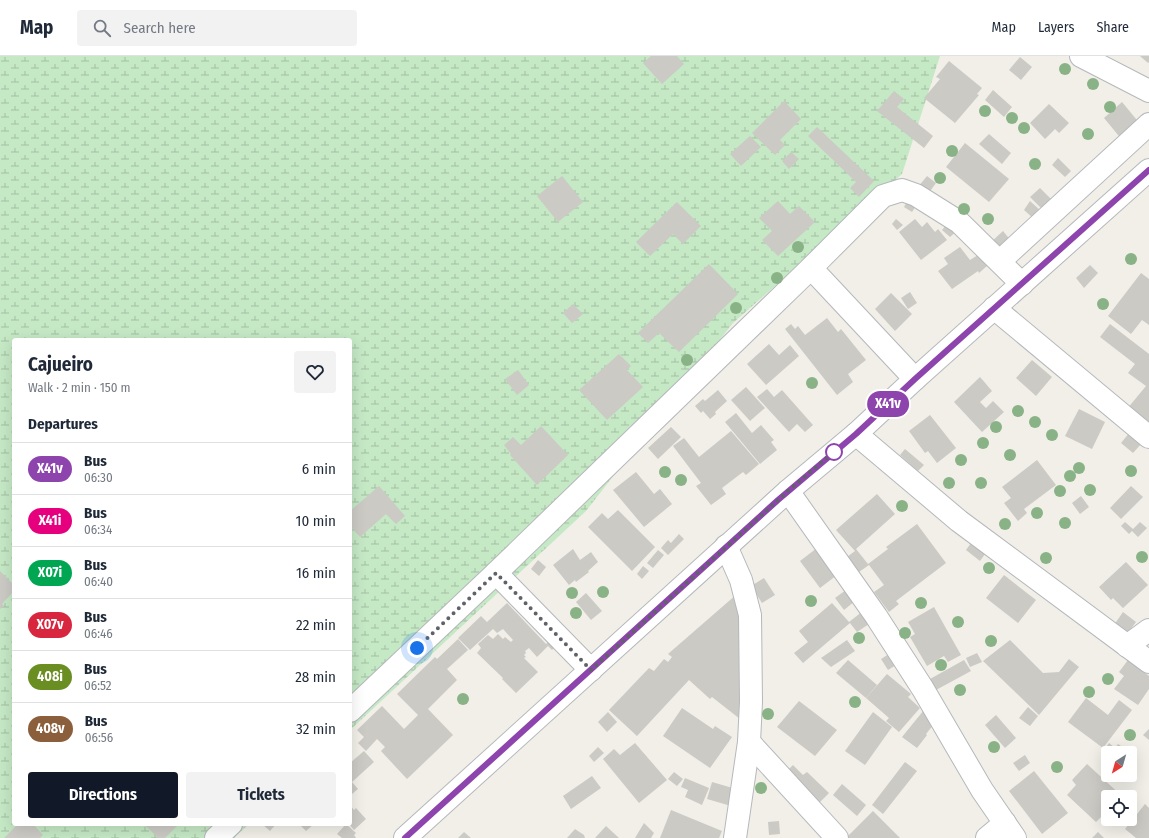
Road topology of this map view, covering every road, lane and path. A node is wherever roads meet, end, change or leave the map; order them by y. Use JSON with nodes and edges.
{"nodes":[{"id":1,"x":1081,"y":56,"type":"edge"},
{"id":2,"x":1149,"y":91,"type":"edge"},
{"id":3,"x":1149,"y":124,"type":"edge"},
{"id":4,"x":1149,"y":170,"type":"edge"},
{"id":5,"x":1000,"y":261,"type":"junction"},
{"id":6,"x":811,"y":268,"type":"junction"},
{"id":7,"x":1022,"y":284,"type":"junction"},
{"id":8,"x":994,"y":308,"type":"junction"},
{"id":9,"x":915,"y":379,"type":"junction"},
{"id":10,"x":856,"y":434,"type":"junction"},
{"id":11,"x":1149,"y":437,"type":"edge"},
{"id":12,"x":788,"y":491,"type":"junction"},
{"id":13,"x":726,"y":546,"type":"junction"},
{"id":14,"x":496,"y":573,"type":"junction"},
{"id":15,"x":1149,"y":630,"type":"edge"},
{"id":16,"x":1128,"y":646,"type":"junction"},
{"id":17,"x":1149,"y":662,"type":"edge"},
{"id":18,"x":591,"y":670,"type":"junction"},
{"id":19,"x":352,"y":709,"type":"edge"},
{"id":20,"x":749,"y":742,"type":"junction"},
{"id":21,"x":229,"y":826,"type":"edge"},
{"id":22,"x":1010,"y":830,"type":"edge"},
{"id":23,"x":216,"y":838,"type":"edge"},
{"id":24,"x":405,"y":838,"type":"edge"},
{"id":25,"x":735,"y":838,"type":"edge"},
{"id":26,"x":837,"y":838,"type":"edge"},
{"id":27,"x":986,"y":838,"type":"edge"}],
"edges":[{"from":1,"to":2,"type":"street"},
{"from":3,"to":5,"type":"street"},
{"from":4,"to":7,"type":"street"},
{"from":5,"to":6,"type":"street"},
{"from":5,"to":7,"type":"street"},
{"from":6,"to":9,"type":"street"},
{"from":6,"to":14,"type":"street"},
{"from":7,"to":8,"type":"street"},
{"from":8,"to":9,"type":"street"},
{"from":8,"to":11,"type":"street"},
{"from":9,"to":10,"type":"street"},
{"from":10,"to":12,"type":"street"},
{"from":10,"to":16,"type":"street"},
{"from":12,"to":13,"type":"street"},
{"from":12,"to":22,"type":"street"},
{"from":13,"to":18,"type":"street"},
{"from":13,"to":20,"type":"street"},
{"from":14,"to":18,"type":"street"},
{"from":14,"to":19,"type":"street"},
{"from":15,"to":16,"type":"street"},
{"from":16,"to":17,"type":"street"},
{"from":18,"to":24,"type":"street"},
{"from":20,"to":25,"type":"street"},
{"from":20,"to":26,"type":"street"},
{"from":21,"to":23,"type":"street"},
{"from":22,"to":27,"type":"street"}]}
